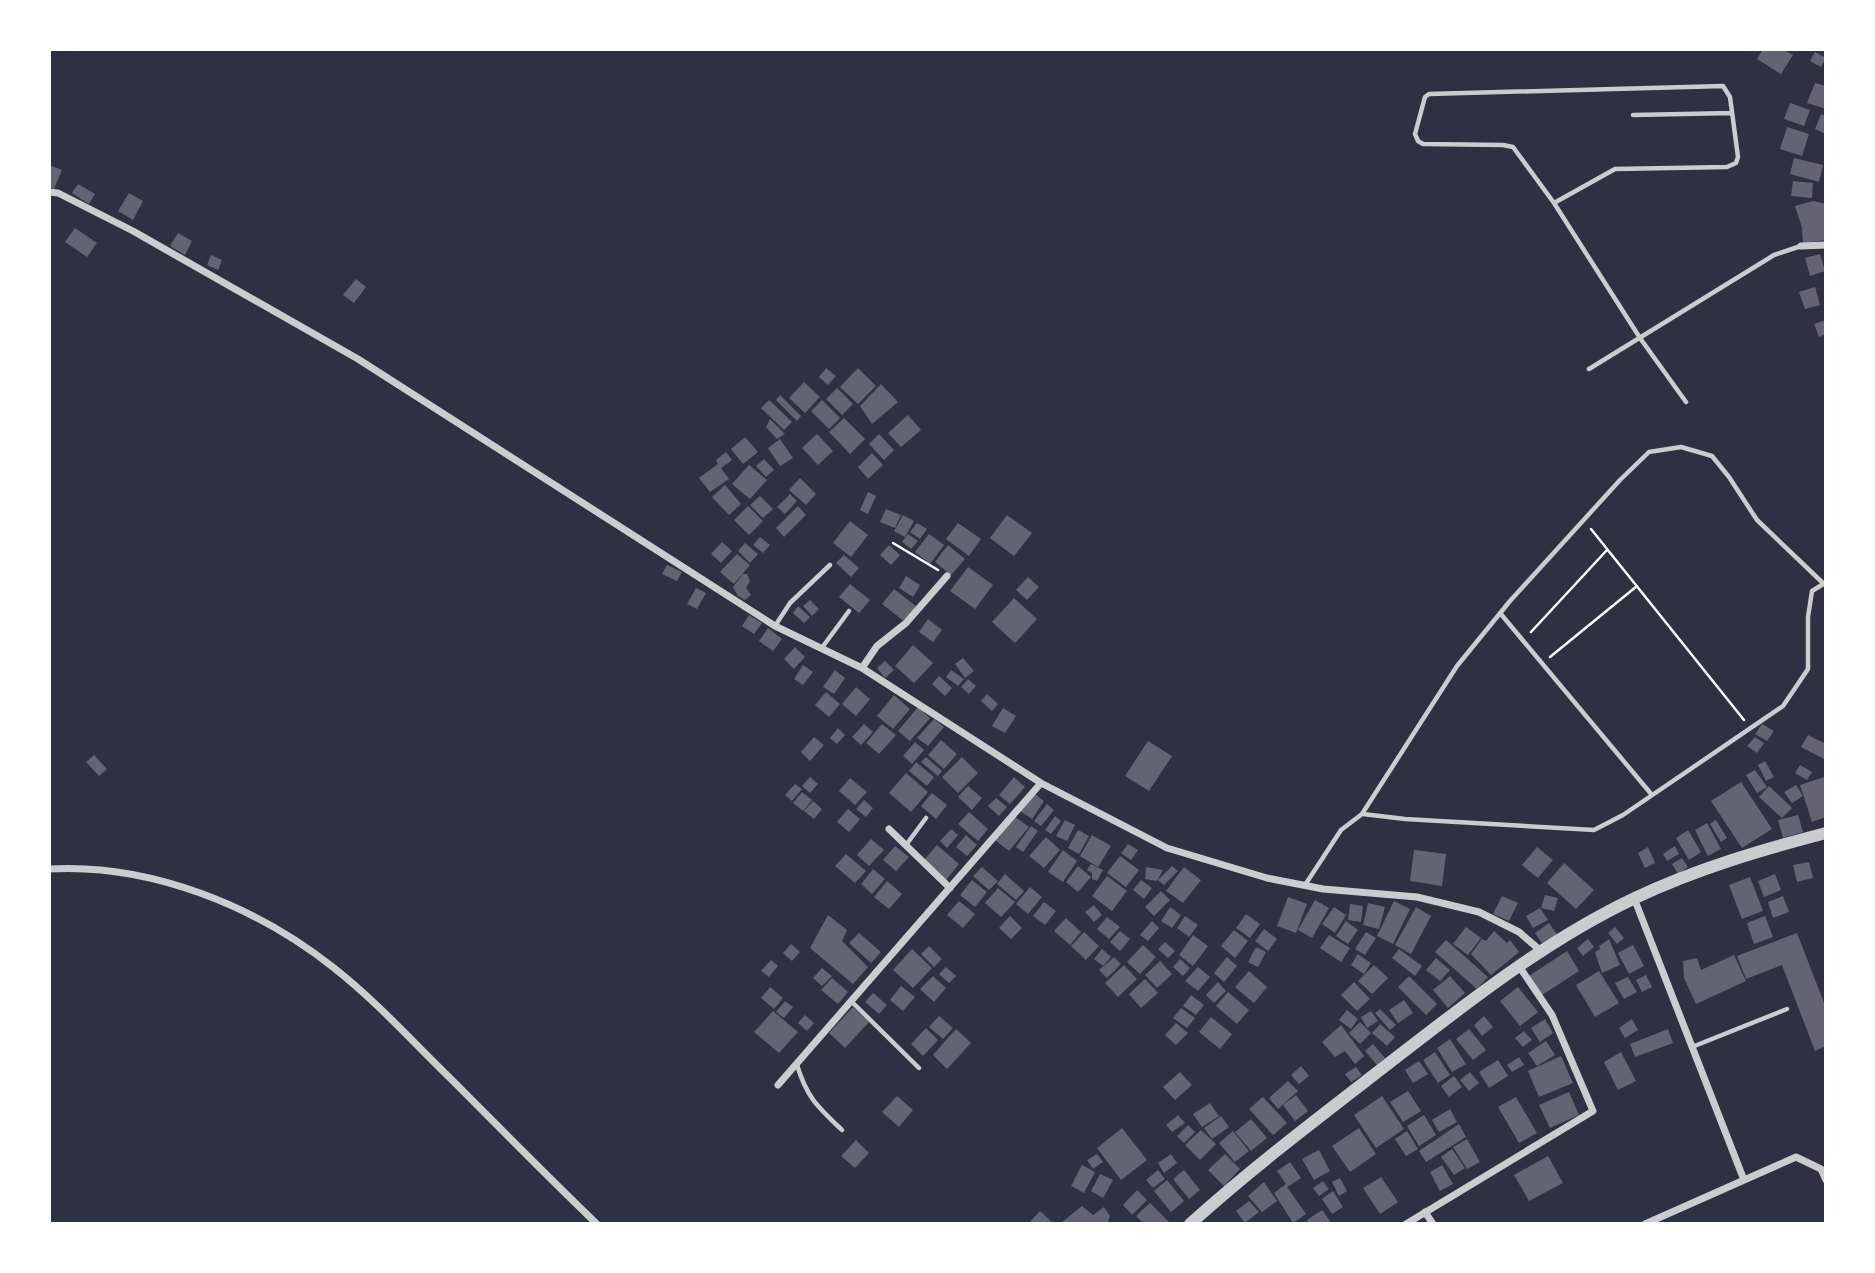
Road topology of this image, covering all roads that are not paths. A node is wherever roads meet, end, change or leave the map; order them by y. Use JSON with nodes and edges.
{"nodes":[{"id":1,"x":1732,"y":113,"type":"junction"},
{"id":2,"x":1633,"y":115,"type":"dead end"},
{"id":3,"x":49,"y":192,"type":"edge"},
{"id":4,"x":1554,"y":203,"type":"junction"},
{"id":5,"x":1826,"y":244,"type":"edge"},
{"id":6,"x":1801,"y":246,"type":"joint"},
{"id":7,"x":1640,"y":338,"type":"junction"},
{"id":8,"x":1589,"y":369,"type":"dead end"},
{"id":9,"x":1686,"y":402,"type":"dead end"},
{"id":10,"x":830,"y":565,"type":"dead end"},
{"id":11,"x":947,"y":576,"type":"road end"},
{"id":12,"x":1825,"y":583,"type":"edge"},
{"id":13,"x":849,"y":611,"type":"dead end"},
{"id":14,"x":1500,"y":613,"type":"junction"},
{"id":15,"x":775,"y":626,"type":"junction"},
{"id":16,"x":821,"y":649,"type":"junction"},
{"id":17,"x":862,"y":668,"type":"junction"},
{"id":18,"x":1041,"y":783,"type":"junction"},
{"id":19,"x":1652,"y":795,"type":"junction"},
{"id":20,"x":1363,"y":814,"type":"junction"},
{"id":21,"x":926,"y":818,"type":"dead end"},
{"id":22,"x":889,"y":829,"type":"dead end"},
{"id":23,"x":1826,"y":833,"type":"edge"},
{"id":24,"x":905,"y":845,"type":"junction"},
{"id":25,"x":49,"y":869,"type":"edge"},
{"id":26,"x":1305,"y":886,"type":"junction"},
{"id":27,"x":950,"y":888,"type":"junction"},
{"id":28,"x":1634,"y":898,"type":"junction"},
{"id":29,"x":1541,"y":951,"type":"junction"},
{"id":30,"x":1519,"y":966,"type":"junction"},
{"id":31,"x":851,"y":1001,"type":"junction"},
{"id":32,"x":1787,"y":1009,"type":"dead end"},
{"id":33,"x":1692,"y":1047,"type":"junction"},
{"id":34,"x":796,"y":1065,"type":"junction"},
{"id":35,"x":919,"y":1068,"type":"dead end"},
{"id":36,"x":778,"y":1085,"type":"dead end"},
{"id":37,"x":842,"y":1130,"type":"dead end"},
{"id":38,"x":1744,"y":1180,"type":"junction"},
{"id":39,"x":1826,"y":1180,"type":"edge"},
{"id":40,"x":1425,"y":1212,"type":"junction"},
{"id":41,"x":597,"y":1224,"type":"edge"},
{"id":42,"x":1190,"y":1224,"type":"edge"},
{"id":43,"x":1406,"y":1224,"type":"edge"},
{"id":44,"x":1433,"y":1224,"type":"edge"},
{"id":45,"x":1644,"y":1224,"type":"edge"}],
"edges":[{"from":1,"to":2,"type":"lane"},
{"from":1,"to":4,"type":"lane"},
{"from":1,"to":4,"type":"lane"},
{"from":3,"to":15,"type":"street"},
{"from":4,"to":7,"type":"lane"},
{"from":5,"to":6,"type":"street"},
{"from":6,"to":7,"type":"lane"},
{"from":7,"to":8,"type":"lane"},
{"from":7,"to":9,"type":"lane"},
{"from":10,"to":15,"type":"lane"},
{"from":11,"to":17,"type":"street"},
{"from":12,"to":14,"type":"lane"},
{"from":12,"to":19,"type":"lane"},
{"from":13,"to":16,"type":"lane"},
{"from":14,"to":19,"type":"lane"},
{"from":14,"to":20,"type":"lane"},
{"from":15,"to":16,"type":"street"},
{"from":16,"to":17,"type":"street"},
{"from":17,"to":18,"type":"street"},
{"from":18,"to":26,"type":"street"},
{"from":18,"to":27,"type":"street"},
{"from":19,"to":20,"type":"lane"},
{"from":20,"to":26,"type":"lane"},
{"from":21,"to":24,"type":"lane"},
{"from":22,"to":24,"type":"street"},
{"from":23,"to":28,"type":"street"},
{"from":24,"to":27,"type":"street"},
{"from":25,"to":41,"type":"street"},
{"from":26,"to":29,"type":"street"},
{"from":27,"to":31,"type":"street"},
{"from":28,"to":29,"type":"street"},
{"from":28,"to":33,"type":"street"},
{"from":29,"to":30,"type":"street"},
{"from":30,"to":40,"type":"street"},
{"from":30,"to":42,"type":"street"},
{"from":31,"to":34,"type":"street"},
{"from":31,"to":35,"type":"lane"},
{"from":32,"to":33,"type":"lane"},
{"from":33,"to":38,"type":"street"},
{"from":34,"to":36,"type":"street"},
{"from":34,"to":37,"type":"lane"},
{"from":38,"to":39,"type":"street"},
{"from":38,"to":45,"type":"street"},
{"from":40,"to":43,"type":"street"},
{"from":40,"to":44,"type":"street"}]}
